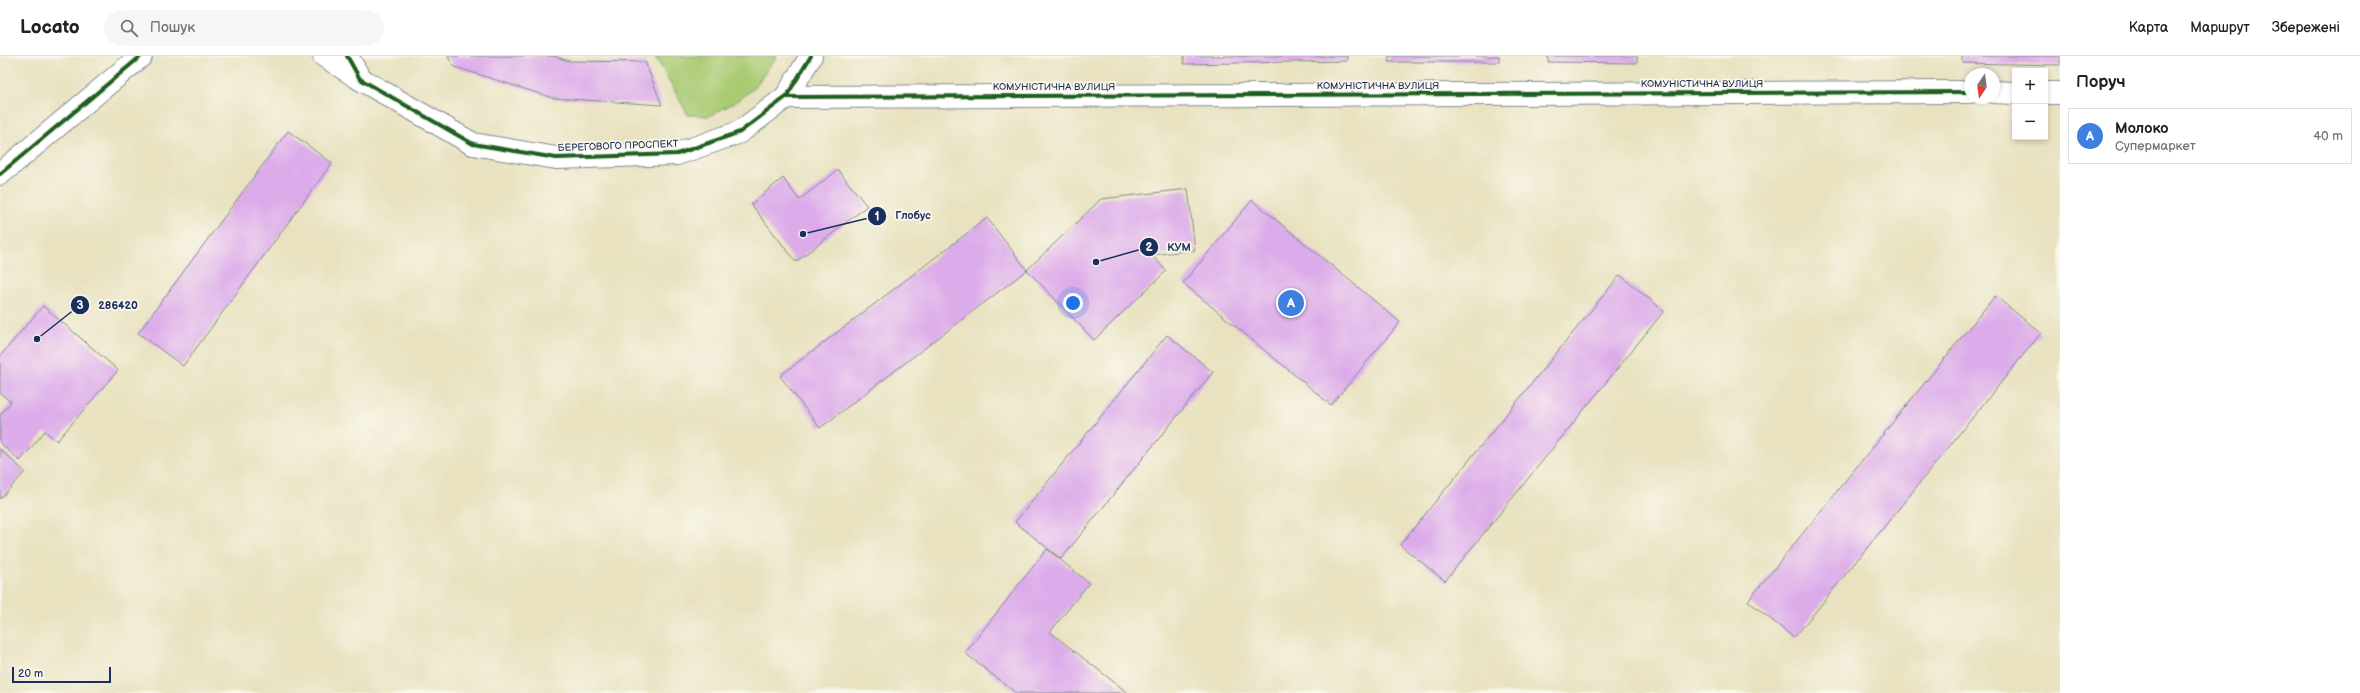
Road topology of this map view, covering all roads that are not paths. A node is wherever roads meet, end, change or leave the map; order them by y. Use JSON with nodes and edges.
{"nodes":[{"id":1,"x":141,"y":56,"type":"edge"},
{"id":2,"x":324,"y":56,"type":"edge"},
{"id":3,"x":347,"y":56,"type":"edge"},
{"id":4,"x":811,"y":56,"type":"edge"},
{"id":5,"x":360,"y":79,"type":"junction"},
{"id":6,"x":1964,"y":92,"type":"edge"},
{"id":7,"x":2000,"y":92,"type":"edge"},
{"id":8,"x":2012,"y":93,"type":"edge"},
{"id":9,"x":2048,"y":93,"type":"edge"},
{"id":10,"x":2060,"y":93,"type":"edge"},
{"id":11,"x":786,"y":97,"type":"junction"},
{"id":12,"x":0,"y":174,"type":"edge"}],
"edges":[{"from":1,"to":12,"type":"street"},
{"from":2,"to":5,"type":"street"},
{"from":3,"to":5,"type":"street"},
{"from":4,"to":11,"type":"street","name":"БЕРЕГОВОГО ПРОСПЕКТ"},
{"from":5,"to":11,"type":"street","name":"БЕРЕГОВОГО ПРОСПЕКТ"},
{"from":6,"to":11,"type":"street","name":"КОМУНІСТИЧНА ВУЛИЦЯ"},
{"from":7,"to":8,"type":"street"},
{"from":9,"to":10,"type":"street"}]}
